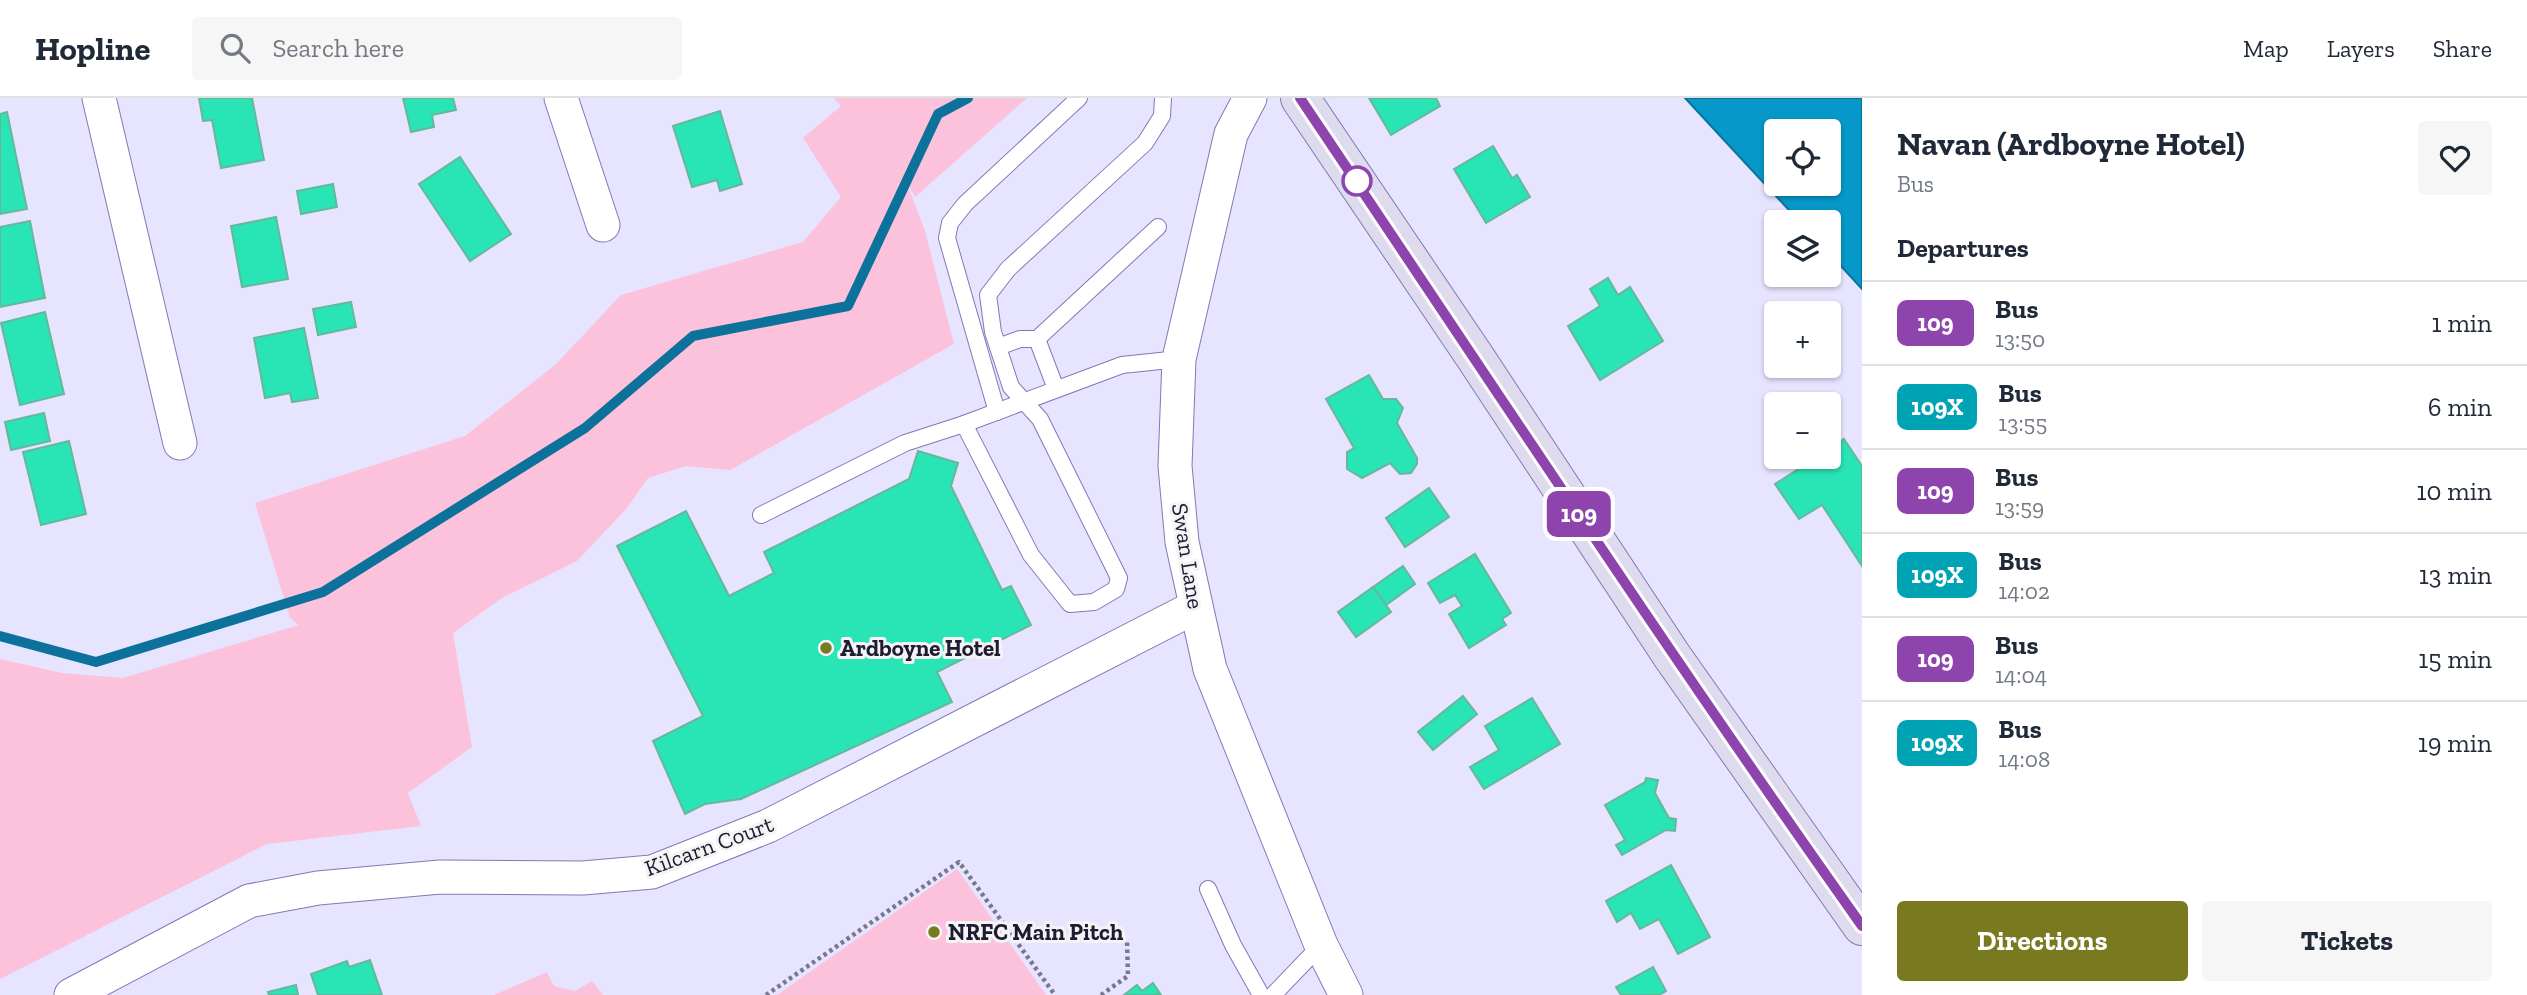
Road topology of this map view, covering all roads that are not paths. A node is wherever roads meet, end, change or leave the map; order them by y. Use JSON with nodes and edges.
{"nodes":[{"id":1,"x":99,"y":98,"type":"edge"},
{"id":2,"x":561,"y":98,"type":"edge"},
{"id":3,"x":1079,"y":98,"type":"edge"},
{"id":4,"x":1163,"y":98,"type":"edge"},
{"id":5,"x":1250,"y":98,"type":"edge"},
{"id":6,"x":1300,"y":98,"type":"edge"},
{"id":7,"x":603,"y":225,"type":"dead end"},
{"id":8,"x":1158,"y":227,"type":"dead end"},
{"id":9,"x":1037,"y":339,"type":"junction"},
{"id":10,"x":998,"y":347,"type":"junction"},
{"id":11,"x":1179,"y":359,"type":"junction"},
{"id":12,"x":1056,"y":389,"type":"junction"},
{"id":13,"x":1025,"y":401,"type":"junction"},
{"id":14,"x":997,"y":412,"type":"junction"},
{"id":15,"x":964,"y":424,"type":"junction"},
{"id":16,"x":180,"y":443,"type":"dead end"},
{"id":17,"x":761,"y":515,"type":"dead end"},
{"id":18,"x":1195,"y":607,"type":"junction"},
{"id":19,"x":1208,"y":889,"type":"dead end"},
{"id":20,"x":1862,"y":926,"type":"edge"},
{"id":21,"x":1321,"y":944,"type":"junction"},
{"id":22,"x":71,"y":995,"type":"edge"},
{"id":23,"x":1261,"y":995,"type":"edge"},
{"id":24,"x":1273,"y":995,"type":"edge"},
{"id":25,"x":1346,"y":995,"type":"edge"}],
"edges":[{"from":1,"to":16,"type":"street"},
{"from":2,"to":7,"type":"street"},
{"from":3,"to":14,"type":"lane"},
{"from":4,"to":10,"type":"lane"},
{"from":5,"to":11,"type":"street","name":"Swan Lane"},
{"from":6,"to":20,"type":"main road"},
{"from":8,"to":9,"type":"lane"},
{"from":9,"to":10,"type":"lane"},
{"from":9,"to":12,"type":"lane"},
{"from":10,"to":13,"type":"lane"},
{"from":11,"to":12,"type":"lane"},
{"from":11,"to":18,"type":"street","name":"Swan Lane"},
{"from":12,"to":13,"type":"lane"},
{"from":13,"to":14,"type":"lane"},
{"from":13,"to":15,"type":"lane"},
{"from":14,"to":15,"type":"lane"},
{"from":15,"to":17,"type":"lane"},
{"from":18,"to":21,"type":"street","name":"Swan Lane"},
{"from":18,"to":22,"type":"street","name":"Kilcarn Court"},
{"from":19,"to":23,"type":"lane"},
{"from":21,"to":24,"type":"lane"},
{"from":21,"to":25,"type":"street","name":"Swan Lane"}]}
